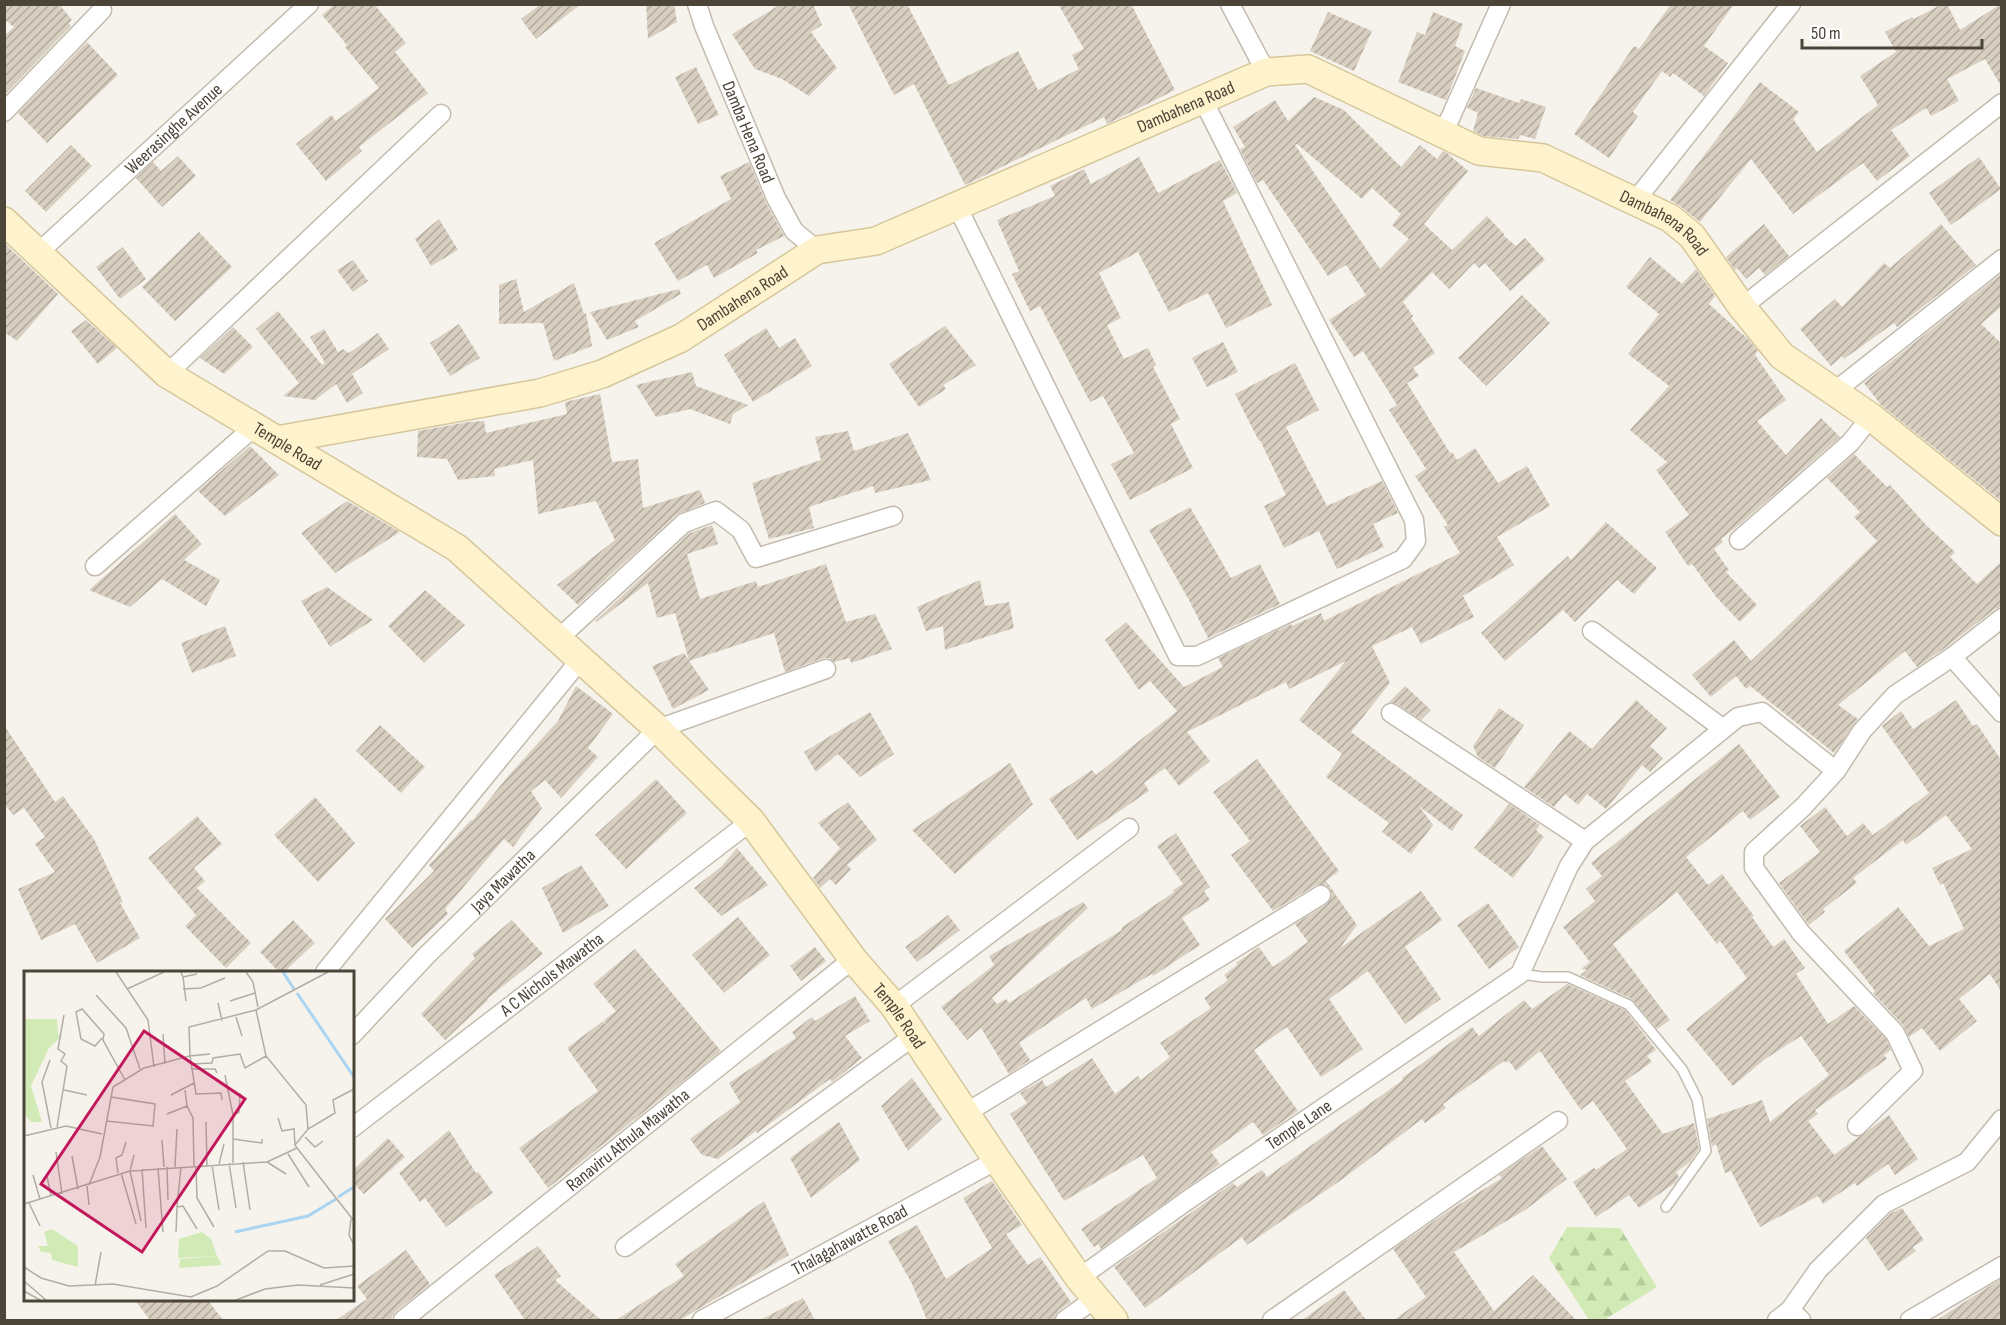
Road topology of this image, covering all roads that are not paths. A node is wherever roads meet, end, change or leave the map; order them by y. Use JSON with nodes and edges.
{"nodes":[{"id":1,"x":309,"y":4,"type":"edge"},
{"id":2,"x":697,"y":4,"type":"edge"},
{"id":3,"x":1230,"y":4,"type":"edge"},
{"id":4,"x":1501,"y":4,"type":"edge"},
{"id":5,"x":1791,"y":4,"type":"edge"},
{"id":6,"x":102,"y":10,"type":"dead end"},
{"id":7,"x":1266,"y":72,"type":"junction"},
{"id":8,"x":1203,"y":100,"type":"junction"},
{"id":9,"x":2001,"y":103,"type":"edge"},
{"id":10,"x":4,"y":112,"type":"edge"},
{"id":11,"x":441,"y":114,"type":"dead end"},
{"id":12,"x":1443,"y":134,"type":"junction"},
{"id":13,"x":1635,"y":201,"type":"junction"},
{"id":14,"x":957,"y":206,"type":"junction"},
{"id":15,"x":4,"y":221,"type":"edge"},
{"id":16,"x":817,"y":250,"type":"junction"},
{"id":17,"x":38,"y":253,"type":"junction"},
{"id":18,"x":2001,"y":259,"type":"edge"},
{"id":19,"x":1742,"y":307,"type":"junction"},
{"id":20,"x":167,"y":374,"type":"junction"},
{"id":21,"x":1834,"y":392,"type":"junction"},
{"id":22,"x":1871,"y":417,"type":"junction"},
{"id":23,"x":266,"y":434,"type":"junction"},
{"id":24,"x":893,"y":516,"type":"dead end"},
{"id":25,"x":2001,"y":522,"type":"edge"},
{"id":26,"x":1739,"y":540,"type":"dead end"},
{"id":27,"x":94,"y":566,"type":"dead end"},
{"id":28,"x":1998,"y":629,"type":"edge"},
{"id":29,"x":1592,"y":631,"type":"dead end"},
{"id":30,"x":558,"y":639,"type":"junction"},
{"id":31,"x":1952,"y":657,"type":"junction"},
{"id":32,"x":581,"y":659,"type":"junction"},
{"id":33,"x":826,"y":669,"type":"dead end"},
{"id":34,"x":1391,"y":713,"type":"dead end"},
{"id":35,"x":2001,"y":713,"type":"edge"},
{"id":36,"x":1722,"y":728,"type":"junction"},
{"id":37,"x":658,"y":729,"type":"junction"},
{"id":38,"x":1836,"y":771,"type":"junction"},
{"id":39,"x":751,"y":821,"type":"junction"},
{"id":40,"x":1129,"y":828,"type":"dead end"},
{"id":41,"x":1585,"y":841,"type":"junction"},
{"id":42,"x":1321,"y":895,"type":"dead end"},
{"id":43,"x":853,"y":959,"type":"junction"},
{"id":44,"x":326,"y":971,"type":"edge"},
{"id":45,"x":1520,"y":974,"type":"junction"},
{"id":46,"x":894,"y":1006,"type":"junction"},
{"id":47,"x":354,"y":1033,"type":"edge"},
{"id":48,"x":914,"y":1036,"type":"junction"},
{"id":49,"x":966,"y":1113,"type":"junction"},
{"id":50,"x":2001,"y":1119,"type":"edge"},
{"id":51,"x":1558,"y":1121,"type":"dead end"},
{"id":52,"x":354,"y":1126,"type":"edge"},
{"id":53,"x":1857,"y":1126,"type":"dead end"},
{"id":54,"x":997,"y":1160,"type":"junction"},
{"id":55,"x":1666,"y":1207,"type":"dead end"},
{"id":56,"x":625,"y":1247,"type":"dead end"},
{"id":57,"x":2001,"y":1266,"type":"edge"},
{"id":58,"x":1079,"y":1278,"type":"junction"},
{"id":59,"x":1096,"y":1298,"type":"junction"},
{"id":60,"x":1789,"y":1317,"type":"edge"},
{"id":61,"x":403,"y":1320,"type":"edge"},
{"id":62,"x":702,"y":1320,"type":"edge"},
{"id":63,"x":1065,"y":1320,"type":"edge"},
{"id":64,"x":1114,"y":1320,"type":"edge"},
{"id":65,"x":1272,"y":1320,"type":"edge"},
{"id":66,"x":1910,"y":1320,"type":"edge"}],
"edges":[{"from":1,"to":17,"type":"street","name":"Weerasinghe Avenue"},
{"from":2,"to":16,"type":"street","name":"Damba Hena Road"},
{"from":3,"to":7,"type":"street"},
{"from":4,"to":12,"type":"street"},
{"from":5,"to":13,"type":"street"},
{"from":6,"to":10,"type":"street"},
{"from":7,"to":8,"type":"street","name":"Dambahena Road"},
{"from":7,"to":12,"type":"street","name":"Dambahena Road"},
{"from":8,"to":14,"type":"street","name":"Dambahena Road"},
{"from":8,"to":14,"type":"street"},
{"from":9,"to":19,"type":"street"},
{"from":11,"to":20,"type":"street"},
{"from":12,"to":13,"type":"street","name":"Dambahena Road"},
{"from":13,"to":19,"type":"street","name":"Dambahena Road"},
{"from":14,"to":16,"type":"street","name":"Dambahena Road"},
{"from":15,"to":17,"type":"street","name":"Temple Road"},
{"from":16,"to":23,"type":"street","name":"Dambahena Road"},
{"from":17,"to":20,"type":"street","name":"Temple Road"},
{"from":18,"to":21,"type":"street"},
{"from":19,"to":21,"type":"street","name":"Dambahena Road"},
{"from":20,"to":23,"type":"street","name":"Temple Road"},
{"from":21,"to":22,"type":"street","name":"Dambahena Road"},
{"from":22,"to":25,"type":"street","name":"Dambahena Road"},
{"from":22,"to":26,"type":"street"},
{"from":23,"to":27,"type":"street"},
{"from":23,"to":30,"type":"street","name":"Temple Road"},
{"from":24,"to":30,"type":"street"},
{"from":28,"to":31,"type":"street"},
{"from":29,"to":36,"type":"street"},
{"from":30,"to":32,"type":"street","name":"Temple Road"},
{"from":31,"to":35,"type":"street"},
{"from":31,"to":38,"type":"street"},
{"from":32,"to":37,"type":"street","name":"Temple Road"},
{"from":32,"to":44,"type":"street"},
{"from":33,"to":37,"type":"street"},
{"from":34,"to":41,"type":"street"},
{"from":36,"to":38,"type":"street"},
{"from":36,"to":41,"type":"street"},
{"from":37,"to":39,"type":"street","name":"Temple Road"},
{"from":37,"to":47,"type":"street","name":"Jaya Mawatha"},
{"from":38,"to":53,"type":"street"},
{"from":39,"to":43,"type":"street","name":"Temple Road"},
{"from":39,"to":52,"type":"street","name":"A C Nichols Mawatha"},
{"from":40,"to":46,"type":"street"},
{"from":41,"to":45,"type":"street"},
{"from":42,"to":49,"type":"street"},
{"from":43,"to":46,"type":"street","name":"Temple Road"},
{"from":43,"to":61,"type":"street","name":"Ranaviru Athula Mawatha"},
{"from":45,"to":55,"type":"lane"},
{"from":45,"to":58,"type":"street","name":"Temple Lane"},
{"from":46,"to":48,"type":"street","name":"Temple Road"},
{"from":48,"to":49,"type":"street","name":"Temple Road"},
{"from":48,"to":56,"type":"street"},
{"from":49,"to":54,"type":"street","name":"Temple Road"},
{"from":50,"to":60,"type":"street"},
{"from":51,"to":65,"type":"street"},
{"from":54,"to":58,"type":"street","name":"Temple Road"},
{"from":54,"to":62,"type":"street","name":"Thalagahawatte Road"},
{"from":57,"to":66,"type":"street"},
{"from":58,"to":59,"type":"street","name":"Temple Road"},
{"from":59,"to":63,"type":"street"},
{"from":59,"to":64,"type":"street","name":"Temple Road"}]}
